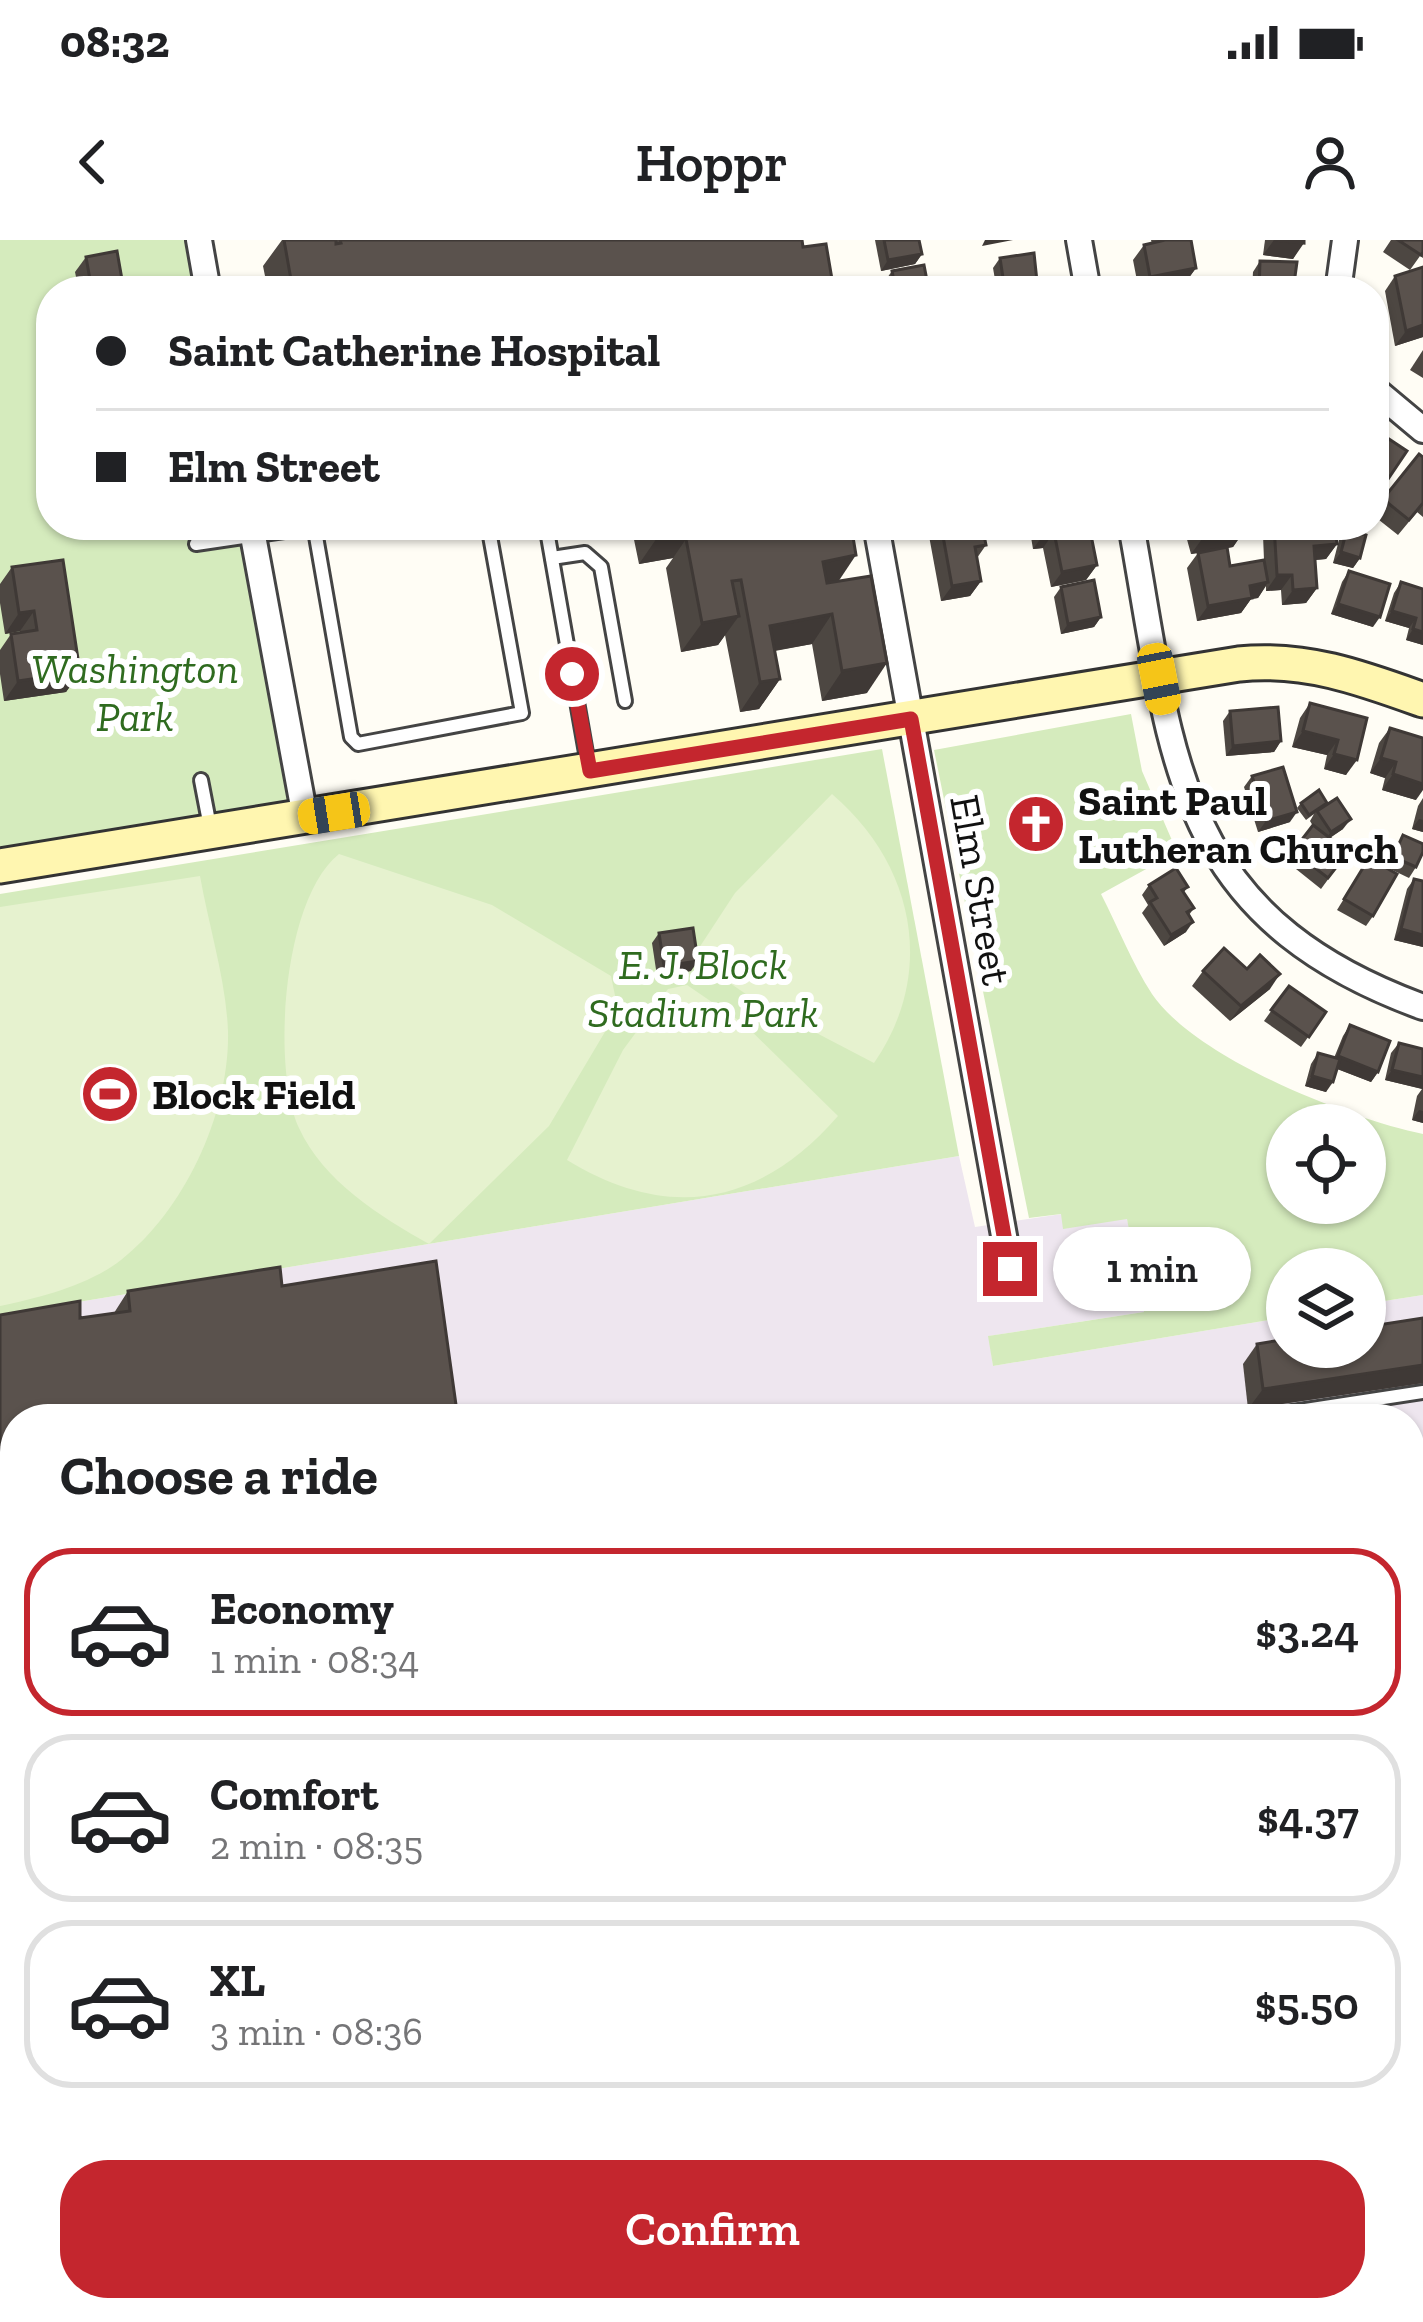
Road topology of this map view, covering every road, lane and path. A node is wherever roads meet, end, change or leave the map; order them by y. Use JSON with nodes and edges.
{"nodes":[{"id":1,"x":199,"y":240,"type":"edge"},
{"id":2,"x":1079,"y":240,"type":"edge"},
{"id":3,"x":1345,"y":240,"type":"edge"},
{"id":4,"x":205,"y":276,"type":"edge"},
{"id":5,"x":1085,"y":276,"type":"edge"},
{"id":6,"x":1340,"y":276,"type":"edge"},
{"id":7,"x":1389,"y":402,"type":"edge"},
{"id":8,"x":1423,"y":430,"type":"edge"},
{"id":9,"x":213,"y":540,"type":"edge"},
{"id":10,"x":254,"y":540,"type":"edge"},
{"id":11,"x":320,"y":540,"type":"edge"},
{"id":12,"x":491,"y":540,"type":"edge"},
{"id":13,"x":549,"y":540,"type":"edge"},
{"id":14,"x":879,"y":540,"type":"edge"},
{"id":15,"x":1134,"y":540,"type":"edge"},
{"id":16,"x":196,"y":544,"type":"dead end"},
{"id":17,"x":552,"y":558,"type":"junction"},
{"id":18,"x":1159,"y":679,"type":"junction"},
{"id":19,"x":1423,"y":700,"type":"edge"},
{"id":20,"x":625,"y":701,"type":"dead end"},
{"id":21,"x":911,"y":719,"type":"junction"},
{"id":22,"x":590,"y":771,"type":"junction"},
{"id":23,"x":201,"y":780,"type":"dead end"},
{"id":24,"x":305,"y":818,"type":"junction"},
{"id":25,"x":212,"y":832,"type":"junction"},
{"id":26,"x":0,"y":866,"type":"edge"},
{"id":27,"x":1423,"y":1007,"type":"edge"},
{"id":28,"x":1010,"y":1269,"type":"dead end"},
{"id":29,"x":1423,"y":1392,"type":"edge"},
{"id":30,"x":1344,"y":1404,"type":"edge"}],
"edges":[{"from":1,"to":4,"type":"street"},
{"from":2,"to":5,"type":"street"},
{"from":3,"to":6,"type":"street"},
{"from":7,"to":8,"type":"street"},
{"from":9,"to":16,"type":"lane"},
{"from":10,"to":24,"type":"street"},
{"from":11,"to":12,"type":"lane"},
{"from":13,"to":17,"type":"lane"},
{"from":14,"to":21,"type":"street","name":"Elm Street"},
{"from":15,"to":18,"type":"street"},
{"from":17,"to":20,"type":"lane"},
{"from":17,"to":22,"type":"lane"},
{"from":18,"to":19,"type":"street"},
{"from":18,"to":21,"type":"street"},
{"from":18,"to":27,"type":"street"},
{"from":21,"to":22,"type":"street"},
{"from":21,"to":28,"type":"street","name":"Elm Street"},
{"from":22,"to":24,"type":"street"},
{"from":23,"to":25,"type":"lane"},
{"from":24,"to":25,"type":"street"},
{"from":25,"to":26,"type":"street"},
{"from":29,"to":30,"type":"lane"}]}
